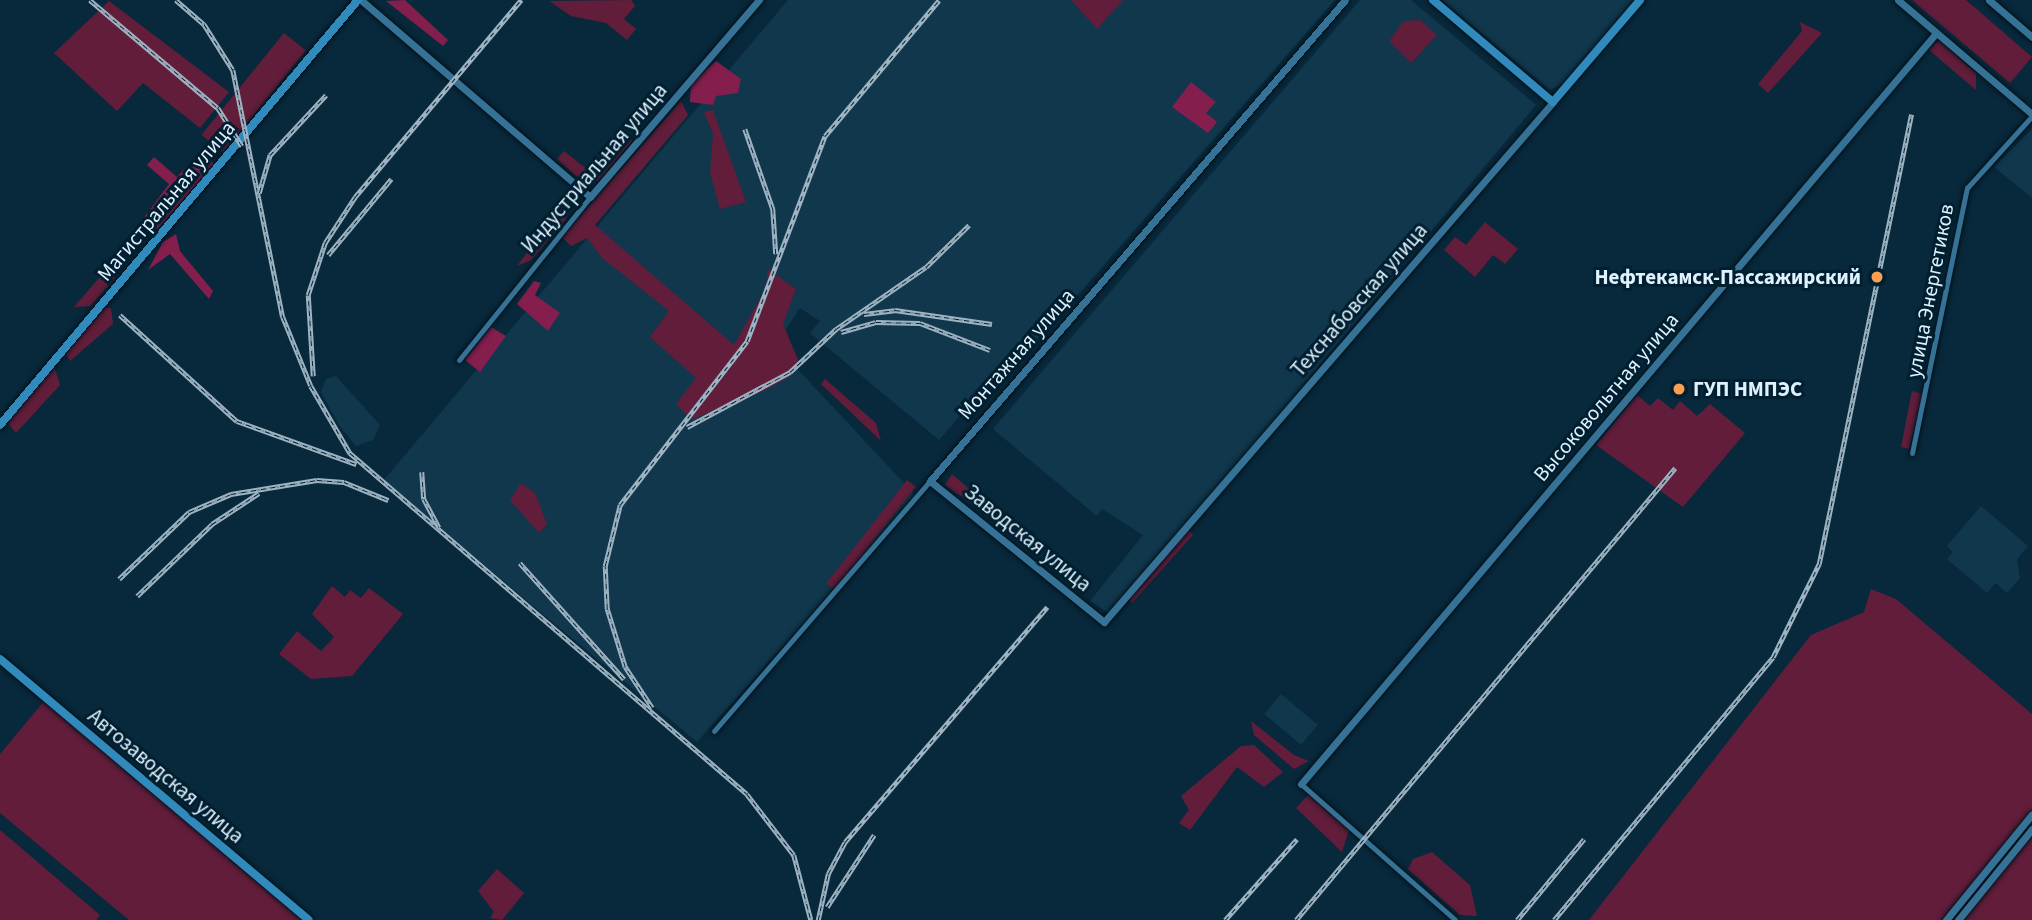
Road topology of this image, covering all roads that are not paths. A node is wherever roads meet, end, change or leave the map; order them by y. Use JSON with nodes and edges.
{"nodes":[{"id":1,"x":360,"y":0,"type":"edge"},
{"id":2,"x":759,"y":0,"type":"edge"},
{"id":3,"x":1345,"y":0,"type":"edge"},
{"id":4,"x":1433,"y":0,"type":"edge"},
{"id":5,"x":1640,"y":0,"type":"edge"},
{"id":6,"x":1898,"y":0,"type":"edge"},
{"id":7,"x":1989,"y":0,"type":"edge"},
{"id":8,"x":1937,"y":33,"type":"junction"},
{"id":9,"x":2032,"y":37,"type":"edge"},
{"id":10,"x":1553,"y":102,"type":"junction"},
{"id":11,"x":2032,"y":115,"type":"edge"},
{"id":12,"x":590,"y":197,"type":"junction"},
{"id":13,"x":459,"y":360,"type":"dead end"},
{"id":14,"x":0,"y":425,"type":"edge"},
{"id":15,"x":1912,"y":453,"type":"dead end"},
{"id":16,"x":930,"y":481,"type":"junction"},
{"id":17,"x":1104,"y":622,"type":"joint"},
{"id":18,"x":0,"y":659,"type":"edge"},
{"id":19,"x":714,"y":731,"type":"dead end"},
{"id":20,"x":1301,"y":784,"type":"joint"},
{"id":21,"x":2032,"y":814,"type":"edge"},
{"id":22,"x":2032,"y":829,"type":"edge"},
{"id":23,"x":309,"y":920,"type":"edge"},
{"id":24,"x":1455,"y":920,"type":"edge"},
{"id":25,"x":1946,"y":920,"type":"edge"},
{"id":26,"x":1958,"y":920,"type":"edge"}],
"edges":[{"from":1,"to":12,"type":"street"},
{"from":1,"to":14,"type":"main road","name":"Магистральная улица"},
{"from":2,"to":12,"type":"street","name":"Индустриальная улица"},
{"from":3,"to":16,"type":"street","name":"Монтажная улица"},
{"from":4,"to":10,"type":"main road"},
{"from":5,"to":10,"type":"main road","name":"Техснабовская улица"},
{"from":6,"to":8,"type":"street"},
{"from":7,"to":9,"type":"street"},
{"from":8,"to":11,"type":"street"},
{"from":8,"to":20,"type":"street","name":"Высоковольтная улица"},
{"from":10,"to":17,"type":"street","name":"Техснабовская улица"},
{"from":11,"to":15,"type":"street","name":"улица Энергетиков"},
{"from":12,"to":13,"type":"street","name":"Индустриальная улица"},
{"from":16,"to":17,"type":"street","name":"Заводская улица"},
{"from":16,"to":19,"type":"street","name":"Монтажная улица"},
{"from":18,"to":23,"type":"main road","name":"Автозаводская улица"},
{"from":20,"to":24,"type":"street"},
{"from":21,"to":25,"type":"street"},
{"from":22,"to":26,"type":"street"}]}
